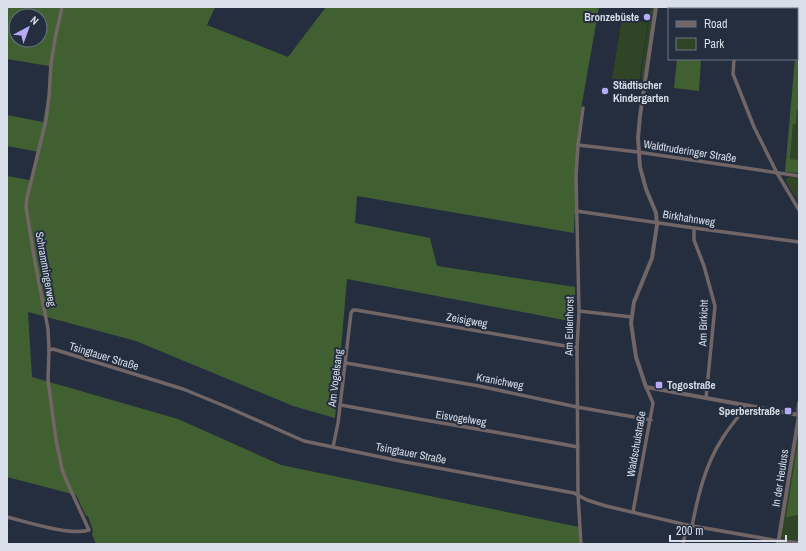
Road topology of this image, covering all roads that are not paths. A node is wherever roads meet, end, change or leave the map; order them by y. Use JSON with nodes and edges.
{"nodes":[{"id":1,"x":62,"y":7,"type":"edge"},
{"id":2,"x":656,"y":7,"type":"edge"},
{"id":3,"x":734,"y":60,"type":"edge"},
{"id":4,"x":583,"y":108,"type":"dead end"},
{"id":5,"x":578,"y":144,"type":"junction"},
{"id":6,"x":638,"y":152,"type":"junction"},
{"id":7,"x":776,"y":173,"type":"junction"},
{"id":8,"x":799,"y":176,"type":"edge"},
{"id":9,"x":799,"y":210,"type":"edge"},
{"id":10,"x":576,"y":211,"type":"junction"},
{"id":11,"x":657,"y":222,"type":"junction"},
{"id":12,"x":694,"y":228,"type":"junction"},
{"id":13,"x":799,"y":242,"type":"edge"},
{"id":14,"x":353,"y":310,"type":"joint"},
{"id":15,"x":579,"y":311,"type":"junction"},
{"id":16,"x":632,"y":317,"type":"junction"},
{"id":17,"x":577,"y":348,"type":"junction"},
{"id":18,"x":49,"y":350,"type":"junction"},
{"id":19,"x":346,"y":363,"type":"junction"},
{"id":20,"x":646,"y":387,"type":"junction"},
{"id":21,"x":706,"y":398,"type":"junction"},
{"id":22,"x":799,"y":402,"type":"edge"},
{"id":23,"x":341,"y":405,"type":"junction"},
{"id":24,"x":746,"y":406,"type":"junction"},
{"id":25,"x":578,"y":407,"type":"junction"},
{"id":26,"x":799,"y":415,"type":"edge"},
{"id":27,"x":651,"y":420,"type":"junction"},
{"id":28,"x":333,"y":447,"type":"junction"},
{"id":29,"x":578,"y":448,"type":"junction"},
{"id":30,"x":578,"y":495,"type":"junction"},
{"id":31,"x":633,"y":512,"type":"junction"},
{"id":32,"x":7,"y":517,"type":"edge"},
{"id":33,"x":687,"y":525,"type":"junction"},
{"id":34,"x":692,"y":526,"type":"junction"},
{"id":35,"x":778,"y":542,"type":"edge"},
{"id":36,"x":581,"y":544,"type":"edge"},
{"id":37,"x":683,"y":544,"type":"edge"},
{"id":38,"x":799,"y":544,"type":"edge"}],
"edges":[{"from":1,"to":18,"type":"street","name":"Schrammingerweg"},
{"from":2,"to":6,"type":"street","name":"Waldschulstraße"},
{"from":3,"to":7,"type":"street"},
{"from":4,"to":5,"type":"street","name":"Am Eulenhorst"},
{"from":5,"to":6,"type":"street","name":"Waldtruderinger Straße"},
{"from":5,"to":10,"type":"street","name":"Am Eulenhorst"},
{"from":6,"to":7,"type":"street","name":"Waldtruderinger Straße"},
{"from":6,"to":11,"type":"street","name":"Waldschulstraße"},
{"from":7,"to":8,"type":"street","name":"Waldtruderinger Straße"},
{"from":7,"to":9,"type":"street"},
{"from":10,"to":11,"type":"street","name":"Birkhahnweg"},
{"from":10,"to":15,"type":"street","name":"Am Eulenhorst"},
{"from":11,"to":12,"type":"street","name":"Birkhahnweg"},
{"from":11,"to":16,"type":"street","name":"Waldschulstraße"},
{"from":12,"to":13,"type":"street","name":"Birkhahnweg"},
{"from":12,"to":21,"type":"street","name":"Am Birkicht"},
{"from":14,"to":17,"type":"street","name":"Zeisigweg"},
{"from":14,"to":19,"type":"street","name":"Am Vogelsang"},
{"from":15,"to":16,"type":"street"},
{"from":15,"to":17,"type":"street","name":"Am Eulenhorst"},
{"from":16,"to":20,"type":"street","name":"Waldschulstraße"},
{"from":17,"to":25,"type":"street","name":"Am Eulenhorst"},
{"from":18,"to":28,"type":"street","name":"Tsingtauer Straße"},
{"from":18,"to":32,"type":"street","name":"Schrammingerweg"},
{"from":19,"to":23,"type":"street","name":"Am Vogelsang"},
{"from":19,"to":25,"type":"street","name":"Kranichweg"},
{"from":20,"to":21,"type":"street"},
{"from":20,"to":27,"type":"street","name":"Waldschulstraße"},
{"from":21,"to":24,"type":"street"},
{"from":22,"to":26,"type":"street"},
{"from":23,"to":28,"type":"street","name":"Am Vogelsang"},
{"from":23,"to":29,"type":"street","name":"Eisvogelweg"},
{"from":24,"to":26,"type":"street"},
{"from":24,"to":34,"type":"street"},
{"from":25,"to":27,"type":"street","name":"Kranichweg"},
{"from":25,"to":29,"type":"street","name":"Am Eulenhorst"},
{"from":26,"to":35,"type":"street","name":"In der Heuluss"},
{"from":27,"to":31,"type":"street","name":"Waldschulstraße"},
{"from":28,"to":30,"type":"street","name":"Tsingtauer Straße"},
{"from":29,"to":30,"type":"street","name":"Am Eulenhorst"},
{"from":30,"to":31,"type":"street","name":"Tsingtauer Straße"},
{"from":30,"to":36,"type":"street","name":"Am Eulenhorst"},
{"from":31,"to":33,"type":"street","name":"Tsingtauer Straße"},
{"from":33,"to":34,"type":"street","name":"Tsingtauer Straße"},
{"from":33,"to":37,"type":"street"},
{"from":34,"to":35,"type":"street","name":"Tsingtauer Straße"},
{"from":35,"to":38,"type":"street"}]}
